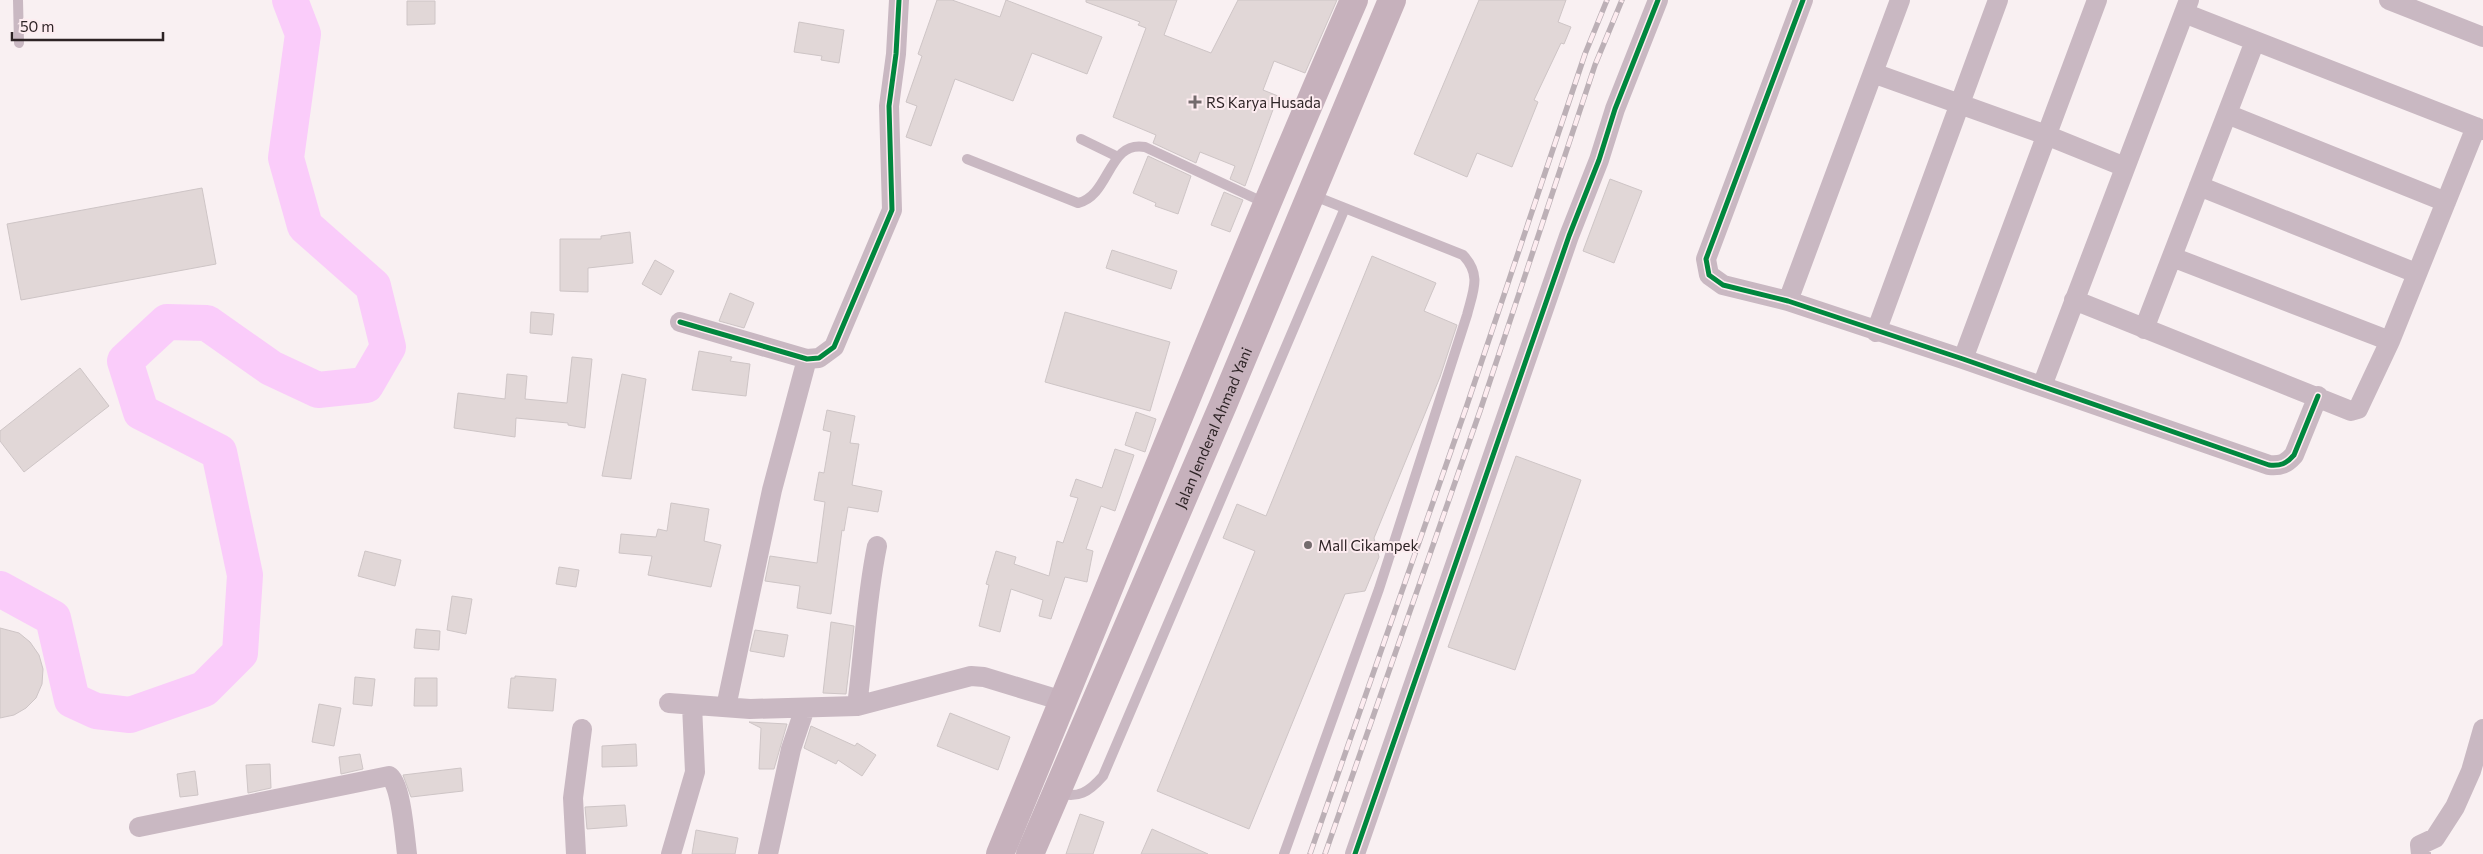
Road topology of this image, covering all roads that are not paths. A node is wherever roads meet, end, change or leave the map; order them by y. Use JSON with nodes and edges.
{"nodes":[{"id":1,"x":18,"y":0,"type":"edge"},
{"id":2,"x":899,"y":0,"type":"edge"},
{"id":3,"x":1354,"y":0,"type":"edge"},
{"id":4,"x":1392,"y":0,"type":"edge"},
{"id":5,"x":1658,"y":0,"type":"edge"},
{"id":6,"x":1803,"y":0,"type":"edge"},
{"id":7,"x":1900,"y":0,"type":"edge"},
{"id":8,"x":1998,"y":0,"type":"edge"},
{"id":9,"x":2097,"y":0,"type":"edge"},
{"id":10,"x":2389,"y":0,"type":"edge"},
{"id":11,"x":2186,"y":6,"type":"edge"},
{"id":12,"x":2483,"y":37,"type":"edge"},
{"id":13,"x":2255,"y":41,"type":"junction"},
{"id":14,"x":19,"y":43,"type":"dead end"},
{"id":15,"x":1873,"y":72,"type":"junction"},
{"id":16,"x":1960,"y":103,"type":"junction"},
{"id":17,"x":2227,"y":114,"type":"junction"},
{"id":18,"x":2480,"y":128,"type":"edge"},
{"id":19,"x":2046,"y":135,"type":"junction"},
{"id":20,"x":1081,"y":139,"type":"dead end"},
{"id":21,"x":1118,"y":157,"type":"junction"},
{"id":22,"x":967,"y":159,"type":"dead end"},
{"id":23,"x":2125,"y":167,"type":"junction"},
{"id":24,"x":2199,"y":186,"type":"junction"},
{"id":25,"x":1311,"y":195,"type":"junction"},
{"id":26,"x":2446,"y":202,"type":"junction"},
{"id":27,"x":1266,"y":204,"type":"junction"},
{"id":28,"x":1345,"y":208,"type":"junction"},
{"id":29,"x":2172,"y":257,"type":"junction"},
{"id":30,"x":2416,"y":273,"type":"junction"},
{"id":31,"x":1230,"y":292,"type":"junction"},
{"id":32,"x":2074,"y":300,"type":"junction"},
{"id":33,"x":1788,"y":301,"type":"junction"},
{"id":34,"x":1265,"y":304,"type":"junction"},
{"id":35,"x":680,"y":322,"type":"dead end"},
{"id":36,"x":2144,"y":329,"type":"junction"},
{"id":37,"x":1876,"y":332,"type":"junction"},
{"id":38,"x":2390,"y":341,"type":"junction"},
{"id":39,"x":807,"y":359,"type":"junction"},
{"id":40,"x":1963,"y":359,"type":"junction"},
{"id":41,"x":2042,"y":386,"type":"junction"},
{"id":42,"x":2318,"y":396,"type":"junction"},
{"id":43,"x":877,"y":546,"type":"dead end"},
{"id":44,"x":1063,"y":701,"type":"junction"},
{"id":45,"x":669,"y":703,"type":"dead end"},
{"id":46,"x":692,"y":705,"type":"junction"},
{"id":47,"x":857,"y":706,"type":"junction"},
{"id":48,"x":726,"y":707,"type":"junction"},
{"id":49,"x":805,"y":708,"type":"junction"},
{"id":50,"x":2483,"y":728,"type":"edge"},
{"id":51,"x":582,"y":730,"type":"dead end"},
{"id":52,"x":1057,"y":793,"type":"junction"},
{"id":53,"x":140,"y":826,"type":"dead end"},
{"id":54,"x":407,"y":854,"type":"edge"},
{"id":55,"x":576,"y":854,"type":"edge"},
{"id":56,"x":671,"y":854,"type":"edge"},
{"id":57,"x":768,"y":854,"type":"edge"},
{"id":58,"x":1000,"y":854,"type":"edge"},
{"id":59,"x":1030,"y":854,"type":"edge"},
{"id":60,"x":1284,"y":854,"type":"edge"},
{"id":61,"x":1356,"y":854,"type":"edge"},
{"id":62,"x":2420,"y":854,"type":"edge"}],
"edges":[{"from":1,"to":14,"type":"lane"},
{"from":2,"to":39,"type":"street"},
{"from":3,"to":27,"type":"highway"},
{"from":4,"to":25,"type":"highway","name":"Jalan Jenderal Ahmad Yani"},
{"from":5,"to":61,"type":"street"},
{"from":6,"to":33,"type":"street"},
{"from":7,"to":15,"type":"street"},
{"from":8,"to":16,"type":"street"},
{"from":9,"to":19,"type":"street"},
{"from":10,"to":12,"type":"street"},
{"from":11,"to":13,"type":"street"},
{"from":11,"to":23,"type":"street"},
{"from":13,"to":17,"type":"street"},
{"from":13,"to":18,"type":"street"},
{"from":15,"to":16,"type":"street"},
{"from":15,"to":33,"type":"street"},
{"from":16,"to":19,"type":"street"},
{"from":16,"to":37,"type":"street"},
{"from":17,"to":24,"type":"street"},
{"from":17,"to":26,"type":"street"},
{"from":18,"to":26,"type":"street"},
{"from":19,"to":23,"type":"street"},
{"from":19,"to":40,"type":"street"},
{"from":20,"to":21,"type":"lane"},
{"from":21,"to":22,"type":"lane"},
{"from":21,"to":27,"type":"lane"},
{"from":23,"to":32,"type":"street"},
{"from":24,"to":29,"type":"street"},
{"from":24,"to":30,"type":"street"},
{"from":25,"to":28,"type":"lane"},
{"from":25,"to":34,"type":"highway","name":"Jalan Jenderal Ahmad Yani"},
{"from":26,"to":30,"type":"street"},
{"from":27,"to":31,"type":"highway"},
{"from":28,"to":52,"type":"lane"},
{"from":28,"to":60,"type":"lane"},
{"from":29,"to":36,"type":"street"},
{"from":29,"to":38,"type":"street"},
{"from":30,"to":38,"type":"street"},
{"from":31,"to":34,"type":"highway"},
{"from":31,"to":44,"type":"highway"},
{"from":32,"to":36,"type":"street"},
{"from":32,"to":41,"type":"street"},
{"from":33,"to":37,"type":"street"},
{"from":34,"to":52,"type":"highway","name":"Jalan Jenderal Ahmad Yani"},
{"from":35,"to":39,"type":"street"},
{"from":36,"to":42,"type":"street"},
{"from":37,"to":40,"type":"street"},
{"from":38,"to":42,"type":"street"},
{"from":39,"to":48,"type":"street"},
{"from":40,"to":41,"type":"street"},
{"from":41,"to":42,"type":"street"},
{"from":43,"to":47,"type":"street"},
{"from":44,"to":47,"type":"street"},
{"from":44,"to":58,"type":"highway"},
{"from":45,"to":46,"type":"street"},
{"from":46,"to":48,"type":"street"},
{"from":46,"to":56,"type":"street"},
{"from":47,"to":49,"type":"street"},
{"from":48,"to":49,"type":"street"},
{"from":49,"to":57,"type":"street"},
{"from":50,"to":62,"type":"street"},
{"from":51,"to":55,"type":"street"},
{"from":52,"to":59,"type":"highway","name":"Jalan Jenderal Ahmad Yani"},
{"from":53,"to":54,"type":"street"}]}
